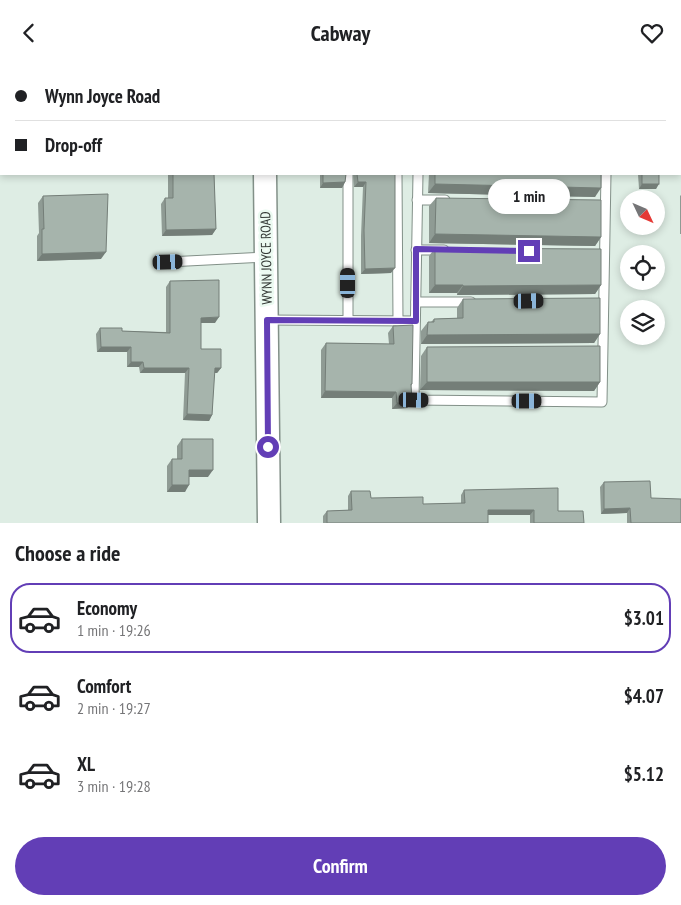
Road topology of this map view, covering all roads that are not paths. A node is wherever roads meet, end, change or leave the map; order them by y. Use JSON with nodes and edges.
{"nodes":[{"id":1,"x":265,"y":175,"type":"edge"},
{"id":2,"x":348,"y":175,"type":"edge"},
{"id":3,"x":397,"y":175,"type":"edge"},
{"id":4,"x":418,"y":175,"type":"edge"},
{"id":5,"x":606,"y":175,"type":"edge"},
{"id":6,"x":417,"y":200,"type":"junction"},
{"id":7,"x":457,"y":201,"type":"edge"},
{"id":8,"x":595,"y":203,"type":"edge"},
{"id":9,"x":605,"y":203,"type":"junction"},
{"id":10,"x":416,"y":249,"type":"junction"},
{"id":11,"x":456,"y":250,"type":"edge"},
{"id":12,"x":594,"y":252,"type":"edge"},
{"id":13,"x":604,"y":252,"type":"junction"},
{"id":14,"x":266,"y":257,"type":"junction"},
{"id":15,"x":168,"y":262,"type":"dead end"},
{"id":16,"x":594,"y":300,"type":"edge"},
{"id":17,"x":604,"y":300,"type":"junction"},
{"id":18,"x":485,"y":301,"type":"edge"},
{"id":19,"x":416,"y":302,"type":"junction"},
{"id":20,"x":267,"y":320,"type":"junction"},
{"id":21,"x":348,"y":320,"type":"junction"},
{"id":22,"x":398,"y":321,"type":"junction"},
{"id":23,"x":416,"y":321,"type":"junction"},
{"id":24,"x":593,"y":349,"type":"edge"},
{"id":25,"x":603,"y":349,"type":"junction"},
{"id":26,"x":415,"y":350,"type":"junction"},
{"id":27,"x":425,"y":350,"type":"edge"},
{"id":28,"x":269,"y":523,"type":"edge"}],
"edges":[{"from":1,"to":14,"type":"street","name":"WYNN JOYCE ROAD"},
{"from":2,"to":21,"type":"lane"},
{"from":3,"to":22,"type":"lane"},
{"from":4,"to":6,"type":"lane"},
{"from":5,"to":9,"type":"lane"},
{"from":6,"to":7,"type":"lane"},
{"from":6,"to":10,"type":"lane"},
{"from":8,"to":9,"type":"lane"},
{"from":9,"to":13,"type":"lane"},
{"from":10,"to":11,"type":"lane"},
{"from":10,"to":19,"type":"lane"},
{"from":12,"to":13,"type":"lane"},
{"from":13,"to":17,"type":"lane"},
{"from":14,"to":15,"type":"lane"},
{"from":14,"to":20,"type":"street","name":"WYNN JOYCE ROAD"},
{"from":16,"to":17,"type":"lane"},
{"from":17,"to":25,"type":"lane"},
{"from":18,"to":19,"type":"lane"},
{"from":19,"to":23,"type":"lane"},
{"from":20,"to":21,"type":"lane"},
{"from":20,"to":28,"type":"street","name":"WYNN JOYCE ROAD"},
{"from":21,"to":22,"type":"lane"},
{"from":22,"to":23,"type":"lane"},
{"from":23,"to":26,"type":"lane"},
{"from":24,"to":25,"type":"lane"},
{"from":25,"to":26,"type":"lane"},
{"from":26,"to":27,"type":"lane"}]}
